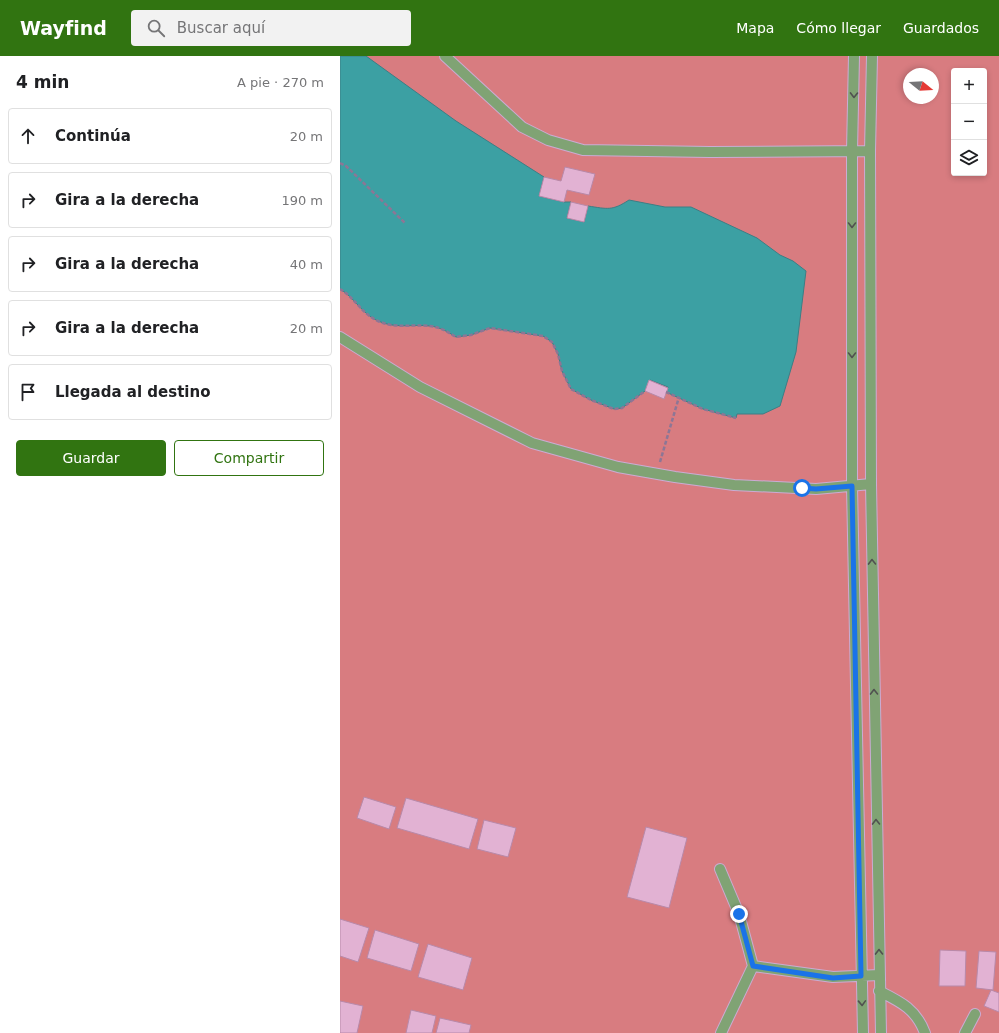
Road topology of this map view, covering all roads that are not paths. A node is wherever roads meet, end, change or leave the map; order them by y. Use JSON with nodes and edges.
{"nodes":[{"id":1,"x":445,"y":56,"type":"edge"},
{"id":2,"x":854,"y":56,"type":"edge"},
{"id":3,"x":872,"y":56,"type":"edge"},
{"id":4,"x":852,"y":151,"type":"junction"},
{"id":5,"x":870,"y":151,"type":"junction"},
{"id":6,"x":340,"y":337,"type":"edge"},
{"id":7,"x":871,"y":484,"type":"junction"},
{"id":8,"x":852,"y":486,"type":"junction"},
{"id":9,"x":720,"y":869,"type":"dead end"},
{"id":10,"x":753,"y":966,"type":"junction"},
{"id":11,"x":879,"y":975,"type":"junction"},
{"id":12,"x":861,"y":976,"type":"junction"},
{"id":13,"x":879,"y":991,"type":"junction"},
{"id":14,"x":975,"y":1014,"type":"dead end"},
{"id":15,"x":721,"y":1033,"type":"edge"},
{"id":16,"x":863,"y":1033,"type":"edge"},
{"id":17,"x":881,"y":1033,"type":"edge"},
{"id":18,"x":925,"y":1033,"type":"edge"},
{"id":19,"x":965,"y":1033,"type":"edge"}],
"edges":[{"from":1,"to":4,"type":"street"},
{"from":2,"to":4,"type":"street","one_way":true},
{"from":3,"to":5,"type":"street"},
{"from":4,"to":5,"type":"street"},
{"from":4,"to":8,"type":"street","one_way":true},
{"from":5,"to":7,"type":"street"},
{"from":6,"to":8,"type":"street"},
{"from":7,"to":8,"type":"street"},
{"from":11,"to":7,"type":"street","one_way":true},
{"from":8,"to":12,"type":"street"},
{"from":9,"to":10,"type":"street"},
{"from":10,"to":12,"type":"street"},
{"from":10,"to":15,"type":"street"},
{"from":11,"to":12,"type":"street"},
{"from":11,"to":13,"type":"street"},
{"from":12,"to":16,"type":"street","one_way":true},
{"from":13,"to":17,"type":"street"},
{"from":13,"to":18,"type":"street"},
{"from":14,"to":19,"type":"street"}]}
